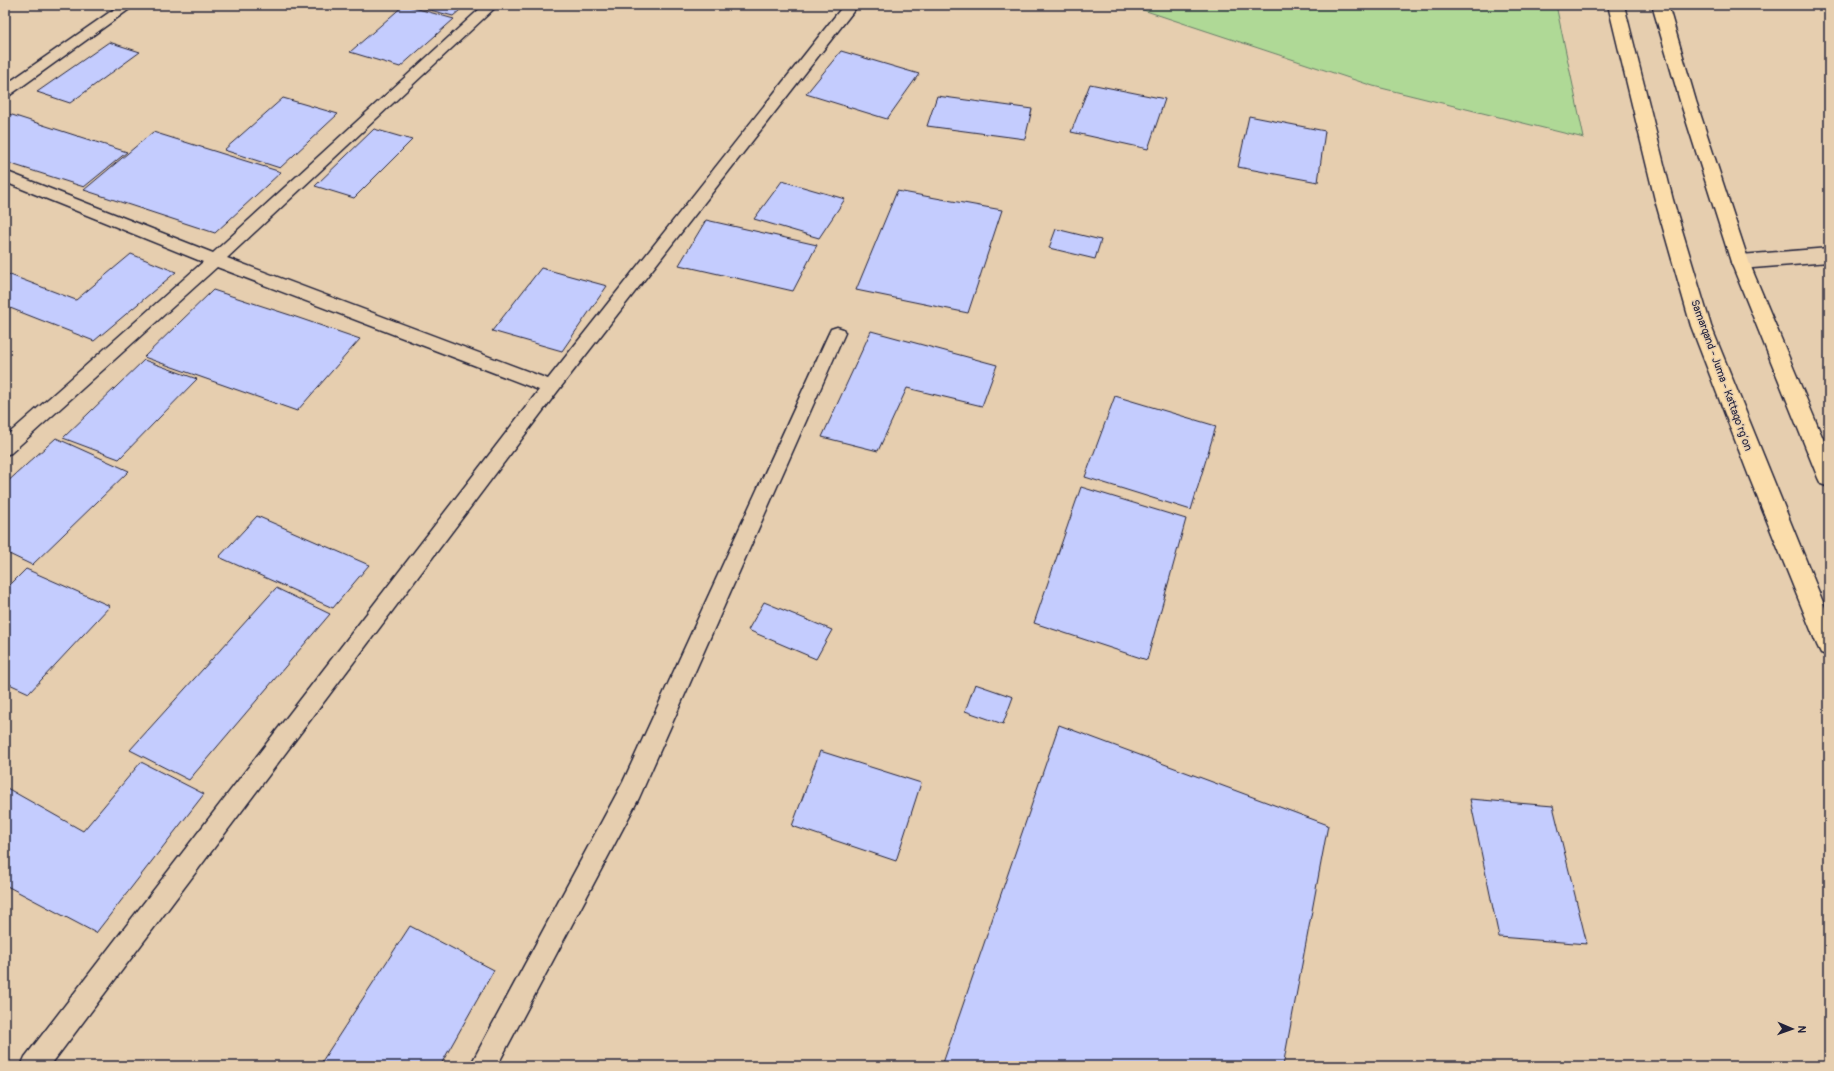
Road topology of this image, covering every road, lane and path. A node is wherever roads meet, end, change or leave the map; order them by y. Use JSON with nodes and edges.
{"nodes":[{"id":1,"x":129,"y":5,"type":"edge"},
{"id":2,"x":492,"y":5,"type":"edge"},
{"id":3,"x":1616,"y":5,"type":"edge"},
{"id":4,"x":1660,"y":5,"type":"edge"},
{"id":5,"x":848,"y":9,"type":"dead end"},
{"id":6,"x":5,"y":92,"type":"edge"},
{"id":7,"x":5,"y":176,"type":"edge"},
{"id":8,"x":1829,"y":255,"type":"edge"},
{"id":9,"x":215,"y":260,"type":"junction"},
{"id":10,"x":1740,"y":262,"type":"junction"},
{"id":11,"x":837,"y":332,"type":"dead end"},
{"id":12,"x":551,"y":387,"type":"junction"},
{"id":13,"x":5,"y":448,"type":"edge"},
{"id":14,"x":1829,"y":478,"type":"edge"},
{"id":15,"x":1829,"y":645,"type":"edge"},
{"id":16,"x":34,"y":1066,"type":"edge"},
{"id":17,"x":483,"y":1066,"type":"edge"}],
"edges":[{"from":1,"to":6,"type":"lane"},
{"from":2,"to":9,"type":"lane"},
{"from":3,"to":15,"type":"main road","name":"Samarqand - Juma - Kattaqo‘rg‘on"},
{"from":4,"to":10,"type":"main road"},
{"from":5,"to":12,"type":"lane"},
{"from":7,"to":9,"type":"lane"},
{"from":8,"to":10,"type":"street"},
{"from":9,"to":12,"type":"lane"},
{"from":9,"to":13,"type":"lane"},
{"from":10,"to":14,"type":"main road"},
{"from":11,"to":17,"type":"lane"},
{"from":12,"to":16,"type":"lane"}]}
